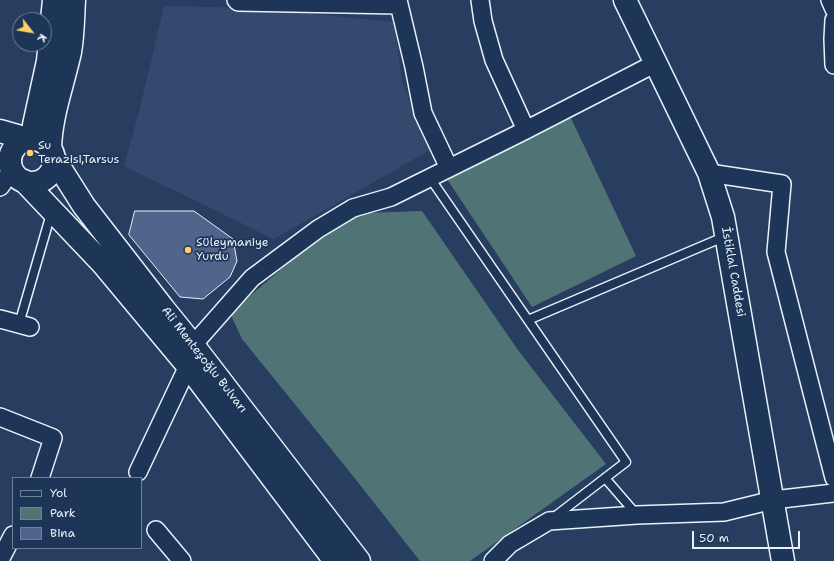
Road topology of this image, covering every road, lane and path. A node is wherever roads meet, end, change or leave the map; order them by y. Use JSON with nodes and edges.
{"nodes":[{"id":1,"x":54,"y":0,"type":"edge"},
{"id":2,"x":74,"y":0,"type":"edge"},
{"id":3,"x":236,"y":0,"type":"edge"},
{"id":4,"x":480,"y":0,"type":"edge"},
{"id":5,"x":625,"y":0,"type":"edge"},
{"id":6,"x":830,"y":0,"type":"edge"},
{"id":7,"x":399,"y":2,"type":"edge"},
{"id":8,"x":834,"y":8,"type":"edge"},
{"id":9,"x":834,"y":20,"type":"edge"},
{"id":10,"x":656,"y":63,"type":"junction"},
{"id":11,"x":834,"y":65,"type":"edge"},
{"id":12,"x":526,"y":130,"type":"junction"},
{"id":13,"x":1,"y":131,"type":"edge"},
{"id":14,"x":42,"y":146,"type":"junction"},
{"id":15,"x":449,"y":168,"type":"junction"},
{"id":16,"x":9,"y":170,"type":"edge"},
{"id":17,"x":709,"y":174,"type":"junction"},
{"id":18,"x":430,"y":178,"type":"junction"},
{"id":19,"x":50,"y":217,"type":"dead end"},
{"id":20,"x":726,"y":235,"type":"junction"},
{"id":21,"x":0,"y":319,"type":"edge"},
{"id":22,"x":528,"y":320,"type":"junction"},
{"id":23,"x":25,"y":326,"type":"joint"},
{"id":24,"x":193,"y":345,"type":"junction"},
{"id":25,"x":188,"y":366,"type":"junction"},
{"id":26,"x":0,"y":417,"type":"edge"},
{"id":27,"x":138,"y":472,"type":"dead end"},
{"id":28,"x":40,"y":477,"type":"edge"},
{"id":29,"x":605,"y":478,"type":"junction"},
{"id":30,"x":834,"y":478,"type":"edge"},
{"id":31,"x":834,"y":493,"type":"edge"},
{"id":32,"x":773,"y":500,"type":"junction"},
{"id":33,"x":637,"y":516,"type":"junction"},
{"id":34,"x":550,"y":521,"type":"junction"},
{"id":35,"x":156,"y":530,"type":"dead end"},
{"id":36,"x":12,"y":536,"type":"edge"},
{"id":37,"x":0,"y":560,"type":"edge"},
{"id":38,"x":182,"y":561,"type":"edge"},
{"id":39,"x":335,"y":561,"type":"edge"},
{"id":40,"x":359,"y":561,"type":"edge"},
{"id":41,"x":493,"y":561,"type":"edge"},
{"id":42,"x":783,"y":561,"type":"edge"}],
"edges":[{"from":1,"to":14,"type":"main road"},
{"from":2,"to":14,"type":"main road"},
{"from":3,"to":7,"type":"street"},
{"from":4,"to":12,"type":"street"},
{"from":5,"to":10,"type":"main road","name":"İstiklal Caddesi"},
{"from":6,"to":8,"type":"street"},
{"from":7,"to":15,"type":"street"},
{"from":9,"to":11,"type":"street"},
{"from":10,"to":12,"type":"street"},
{"from":10,"to":17,"type":"main road","name":"İstiklal Caddesi"},
{"from":12,"to":15,"type":"street"},
{"from":13,"to":14,"type":"main road"},
{"from":14,"to":16,"type":"main road"},
{"from":14,"to":16,"type":"main road"},
{"from":14,"to":24,"type":"main road","name":"Ali Menteşoğlu Bulvarı"},
{"from":15,"to":18,"type":"street"},
{"from":16,"to":25,"type":"main road","name":"Ali Menteşoğlu Bulvarı"},
{"from":17,"to":20,"type":"main road","name":"İstiklal Caddesi"},
{"from":17,"to":30,"type":"street"},
{"from":18,"to":22,"type":"lane"},
{"from":18,"to":24,"type":"street"},
{"from":19,"to":23,"type":"lane"},
{"from":20,"to":22,"type":"lane"},
{"from":20,"to":32,"type":"main road","name":"İstiklal Caddesi"},
{"from":21,"to":23,"type":"street"},
{"from":22,"to":29,"type":"lane"},
{"from":24,"to":40,"type":"main road","name":"Ali Menteşoğlu Bulvarı"},
{"from":25,"to":27,"type":"street"},
{"from":25,"to":39,"type":"main road","name":"Ali Menteşoğlu Bulvarı"},
{"from":26,"to":28,"type":"street"},
{"from":29,"to":33,"type":"lane"},
{"from":29,"to":34,"type":"lane"},
{"from":31,"to":32,"type":"street"},
{"from":32,"to":33,"type":"street"},
{"from":32,"to":42,"type":"main road","name":"İstiklal Caddesi"},
{"from":33,"to":34,"type":"street"},
{"from":34,"to":41,"type":"street"},
{"from":35,"to":38,"type":"street"},
{"from":36,"to":37,"type":"street"}]}
